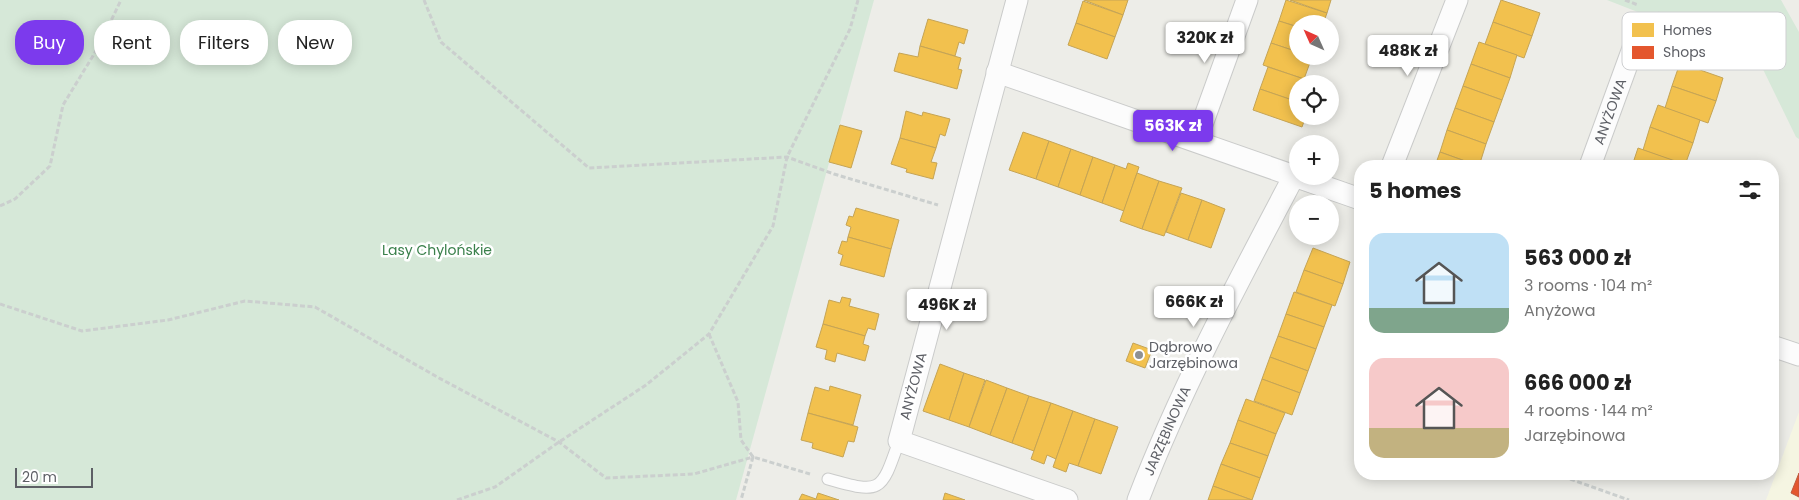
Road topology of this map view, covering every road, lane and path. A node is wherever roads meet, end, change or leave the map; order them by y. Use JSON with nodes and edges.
{"nodes":[{"id":1,"x":121,"y":0,"type":"edge"},
{"id":2,"x":424,"y":0,"type":"edge"},
{"id":3,"x":858,"y":0,"type":"edge"},
{"id":4,"x":1018,"y":0,"type":"edge"},
{"id":5,"x":1247,"y":0,"type":"edge"},
{"id":6,"x":1457,"y":0,"type":"edge"},
{"id":7,"x":1625,"y":70,"type":"edge"},
{"id":8,"x":997,"y":72,"type":"junction"},
{"id":9,"x":1196,"y":141,"type":"junction"},
{"id":10,"x":787,"y":157,"type":"junction"},
{"id":11,"x":1394,"y":160,"type":"edge"},
{"id":12,"x":1592,"y":160,"type":"edge"},
{"id":13,"x":1289,"y":174,"type":"edge"},
{"id":14,"x":1289,"y":185,"type":"edge"},
{"id":15,"x":1320,"y":185,"type":"edge"},
{"id":16,"x":1354,"y":197,"type":"edge"},
{"id":17,"x":0,"y":206,"type":"edge"},
{"id":18,"x":961,"y":211,"type":"junction"},
{"id":19,"x":0,"y":304,"type":"edge"},
{"id":20,"x":709,"y":334,"type":"junction"},
{"id":21,"x":1779,"y":348,"type":"edge"},
{"id":22,"x":1799,"y":355,"type":"edge"},
{"id":23,"x":898,"y":441,"type":"junction"},
{"id":24,"x":559,"y":442,"type":"junction"},
{"id":25,"x":754,"y":457,"type":"junction"},
{"id":26,"x":828,"y":479,"type":"joint"},
{"id":27,"x":1573,"y":480,"type":"edge"},
{"id":28,"x":457,"y":500,"type":"edge"},
{"id":29,"x":741,"y":500,"type":"edge"},
{"id":30,"x":1067,"y":500,"type":"edge"},
{"id":31,"x":1138,"y":500,"type":"edge"},
{"id":32,"x":1629,"y":500,"type":"edge"}],
"edges":[{"from":1,"to":17,"type":"path"},
{"from":2,"to":10,"type":"path"},
{"from":3,"to":10,"type":"path"},
{"from":4,"to":8,"type":"street","name":"ANYŻOWA"},
{"from":5,"to":9,"type":"street"},
{"from":6,"to":11,"type":"street"},
{"from":7,"to":12,"type":"street","name":"ANYŻOWA"},
{"from":8,"to":9,"type":"street"},
{"from":8,"to":18,"type":"street","name":"ANYŻOWA"},
{"from":9,"to":13,"type":"street"},
{"from":10,"to":18,"type":"path"},
{"from":10,"to":20,"type":"path"},
{"from":14,"to":31,"type":"street","name":"JARZĘBINOWA"},
{"from":15,"to":16,"type":"street"},
{"from":18,"to":23,"type":"street","name":"ANYŻOWA"},
{"from":19,"to":24,"type":"path"},
{"from":20,"to":24,"type":"path"},
{"from":20,"to":25,"type":"path"},
{"from":21,"to":22,"type":"street"},
{"from":23,"to":26,"type":"lane"},
{"from":23,"to":30,"type":"street"},
{"from":24,"to":25,"type":"path"},
{"from":24,"to":28,"type":"path"},
{"from":25,"to":26,"type":"path"},
{"from":25,"to":29,"type":"path"},
{"from":27,"to":32,"type":"path"}]}
